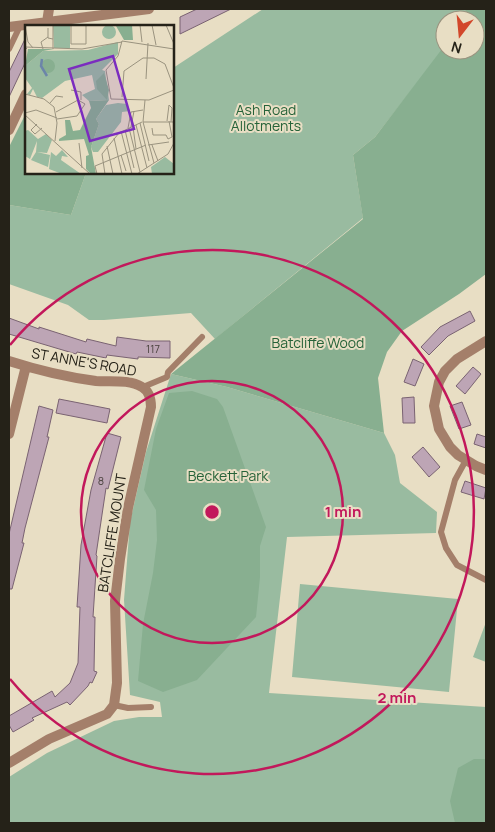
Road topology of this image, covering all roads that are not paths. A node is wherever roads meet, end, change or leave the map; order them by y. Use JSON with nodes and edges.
{"nodes":[{"id":1,"x":49,"y":9,"type":"edge"},
{"id":2,"x":149,"y":9,"type":"edge"},
{"id":3,"x":136,"y":10,"type":"edge"},
{"id":4,"x":94,"y":12,"type":"edge"},
{"id":5,"x":47,"y":22,"type":"junction"},
{"id":6,"x":62,"y":23,"type":"edge"},
{"id":7,"x":25,"y":25,"type":"edge"},
{"id":8,"x":27,"y":25,"type":"edge"},
{"id":9,"x":20,"y":26,"type":"junction"},
{"id":10,"x":9,"y":27,"type":"edge"},
{"id":11,"x":9,"y":49,"type":"edge"},
{"id":12,"x":25,"y":96,"type":"edge"},
{"id":13,"x":9,"y":130,"type":"edge"},
{"id":14,"x":202,"y":336,"type":"dead end"},
{"id":15,"x":486,"y":341,"type":"edge"},
{"id":16,"x":9,"y":360,"type":"edge"},
{"id":17,"x":26,"y":366,"type":"junction"},
{"id":18,"x":143,"y":387,"type":"junction"},
{"id":19,"x":150,"y":397,"type":"joint"},
{"id":20,"x":9,"y":434,"type":"edge"},
{"id":21,"x":466,"y":460,"type":"junction"},
{"id":22,"x":486,"y":470,"type":"edge"},
{"id":23,"x":486,"y":580,"type":"edge"},
{"id":24,"x":114,"y":706,"type":"junction"},
{"id":25,"x":151,"y":707,"type":"dead end"},
{"id":26,"x":9,"y":762,"type":"edge"}],
"edges":[{"from":1,"to":5,"type":"street"},
{"from":2,"to":3,"type":"street"},
{"from":3,"to":4,"type":"street"},
{"from":4,"to":6,"type":"street"},
{"from":5,"to":6,"type":"street"},
{"from":5,"to":8,"type":"street"},
{"from":7,"to":9,"type":"street"},
{"from":9,"to":10,"type":"street"},
{"from":9,"to":11,"type":"lane"},
{"from":12,"to":13,"type":"street"},
{"from":14,"to":18,"type":"lane"},
{"from":15,"to":21,"type":"street"},
{"from":16,"to":17,"type":"street","name":"ST ANNE'S ROAD"},
{"from":17,"to":18,"type":"street","name":"ST ANNE'S ROAD"},
{"from":17,"to":20,"type":"street"},
{"from":18,"to":19,"type":"street","name":"ST ANNE'S ROAD"},
{"from":19,"to":24,"type":"street","name":"BATCLIFFE MOUNT"},
{"from":21,"to":22,"type":"street"},
{"from":21,"to":23,"type":"lane"},
{"from":24,"to":25,"type":"lane"},
{"from":24,"to":26,"type":"street"}]}
